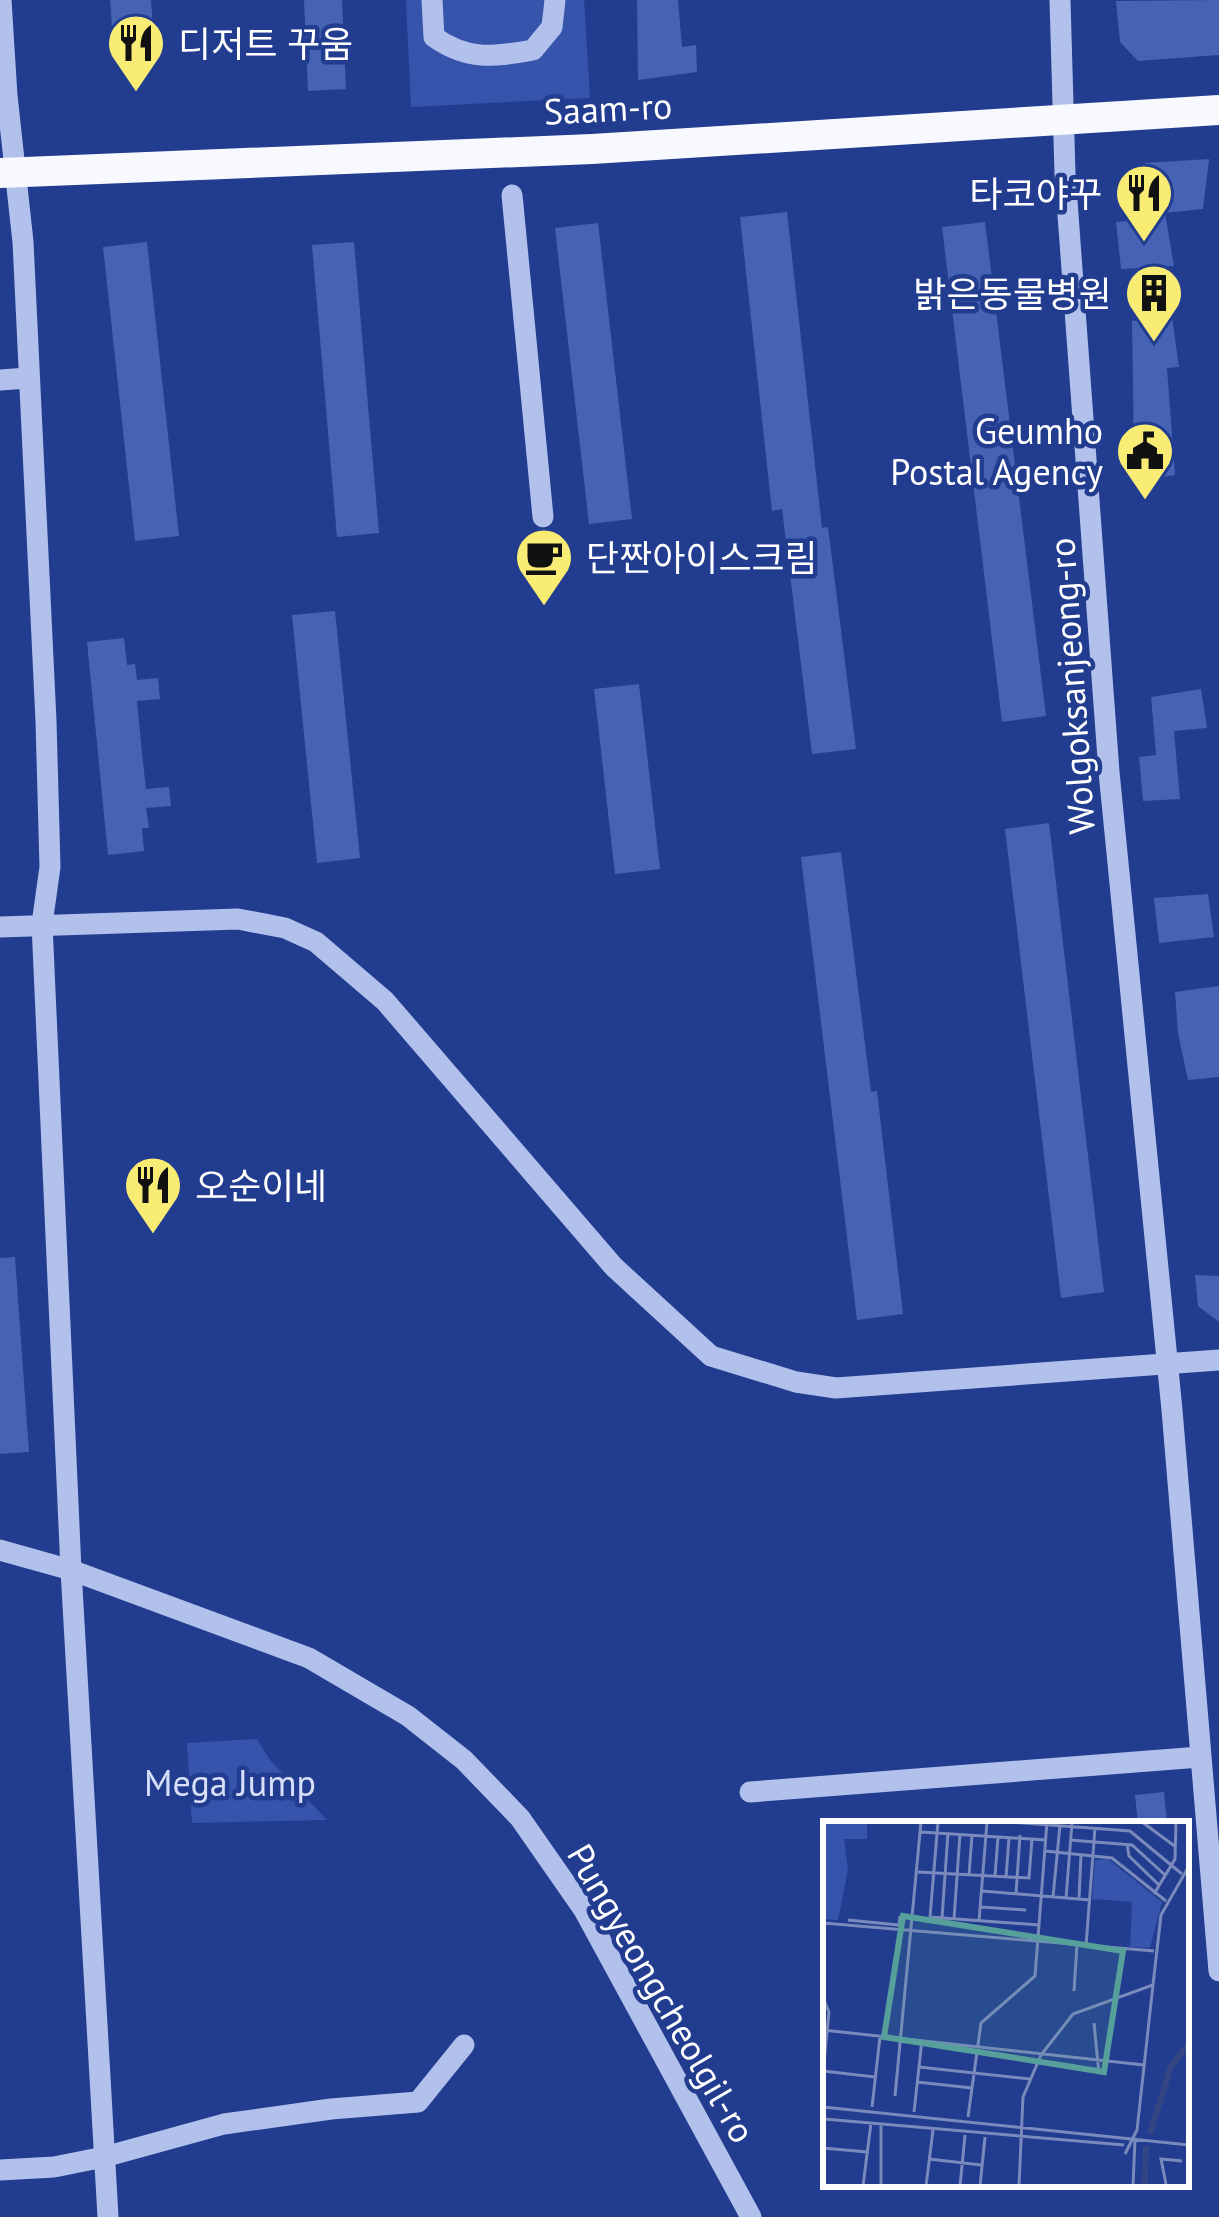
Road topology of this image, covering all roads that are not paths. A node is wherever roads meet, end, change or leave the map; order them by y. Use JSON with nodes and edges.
{"nodes":[{"id":1,"x":1,"y":0,"type":"edge"},
{"id":2,"x":432,"y":0,"type":"edge"},
{"id":3,"x":555,"y":0,"type":"edge"},
{"id":4,"x":1060,"y":0,"type":"edge"},
{"id":5,"x":1219,"y":110,"type":"edge"},
{"id":6,"x":1064,"y":121,"type":"junction"},
{"id":7,"x":7,"y":173,"type":"edge"},
{"id":8,"x":512,"y":195,"type":"dead end"},
{"id":9,"x":27,"y":378,"type":"junction"},
{"id":10,"x":0,"y":380,"type":"edge"},
{"id":11,"x":543,"y":517,"type":"dead end"},
{"id":12,"x":42,"y":924,"type":"junction"},
{"id":13,"x":0,"y":926,"type":"edge"},
{"id":14,"x":1219,"y":1360,"type":"edge"},
{"id":15,"x":1168,"y":1365,"type":"junction"},
{"id":16,"x":0,"y":1550,"type":"edge"},
{"id":17,"x":71,"y":1570,"type":"junction"},
{"id":18,"x":1200,"y":1756,"type":"junction"},
{"id":19,"x":750,"y":1792,"type":"dead end"},
{"id":20,"x":1214,"y":1844,"type":"edge"},
{"id":21,"x":1219,"y":1971,"type":"edge"},
{"id":22,"x":464,"y":2045,"type":"dead end"},
{"id":23,"x":104,"y":2157,"type":"junction"},
{"id":24,"x":0,"y":2170,"type":"edge"},
{"id":25,"x":107,"y":2217,"type":"edge"},
{"id":26,"x":751,"y":2217,"type":"edge"}],
"edges":[{"from":1,"to":7,"type":"street"},
{"from":2,"to":3,"type":"street"},
{"from":4,"to":6,"type":"street","name":"Wolgoksanjeong-ro"},
{"from":5,"to":6,"type":"main road","name":"Saam-ro"},
{"from":6,"to":7,"type":"main road","name":"Saam-ro"},
{"from":6,"to":15,"type":"street","name":"Wolgoksanjeong-ro"},
{"from":7,"to":9,"type":"street"},
{"from":8,"to":11,"type":"street"},
{"from":9,"to":10,"type":"street"},
{"from":9,"to":12,"type":"street"},
{"from":12,"to":13,"type":"street"},
{"from":12,"to":15,"type":"street"},
{"from":12,"to":17,"type":"street"},
{"from":14,"to":15,"type":"street"},
{"from":15,"to":18,"type":"street","name":"Wolgoksanjeong-ro"},
{"from":16,"to":17,"type":"street","name":"Pungyeongcheolgil-ro"},
{"from":17,"to":23,"type":"street"},
{"from":17,"to":26,"type":"street","name":"Pungyeongcheolgil-ro"},
{"from":18,"to":19,"type":"street"},
{"from":18,"to":20,"type":"street","name":"Wolgoksanjeong-ro"},
{"from":20,"to":21,"type":"street","name":"Wolgoksanjeong-ro"},
{"from":22,"to":23,"type":"street"},
{"from":23,"to":24,"type":"street"},
{"from":23,"to":25,"type":"street"}]}
